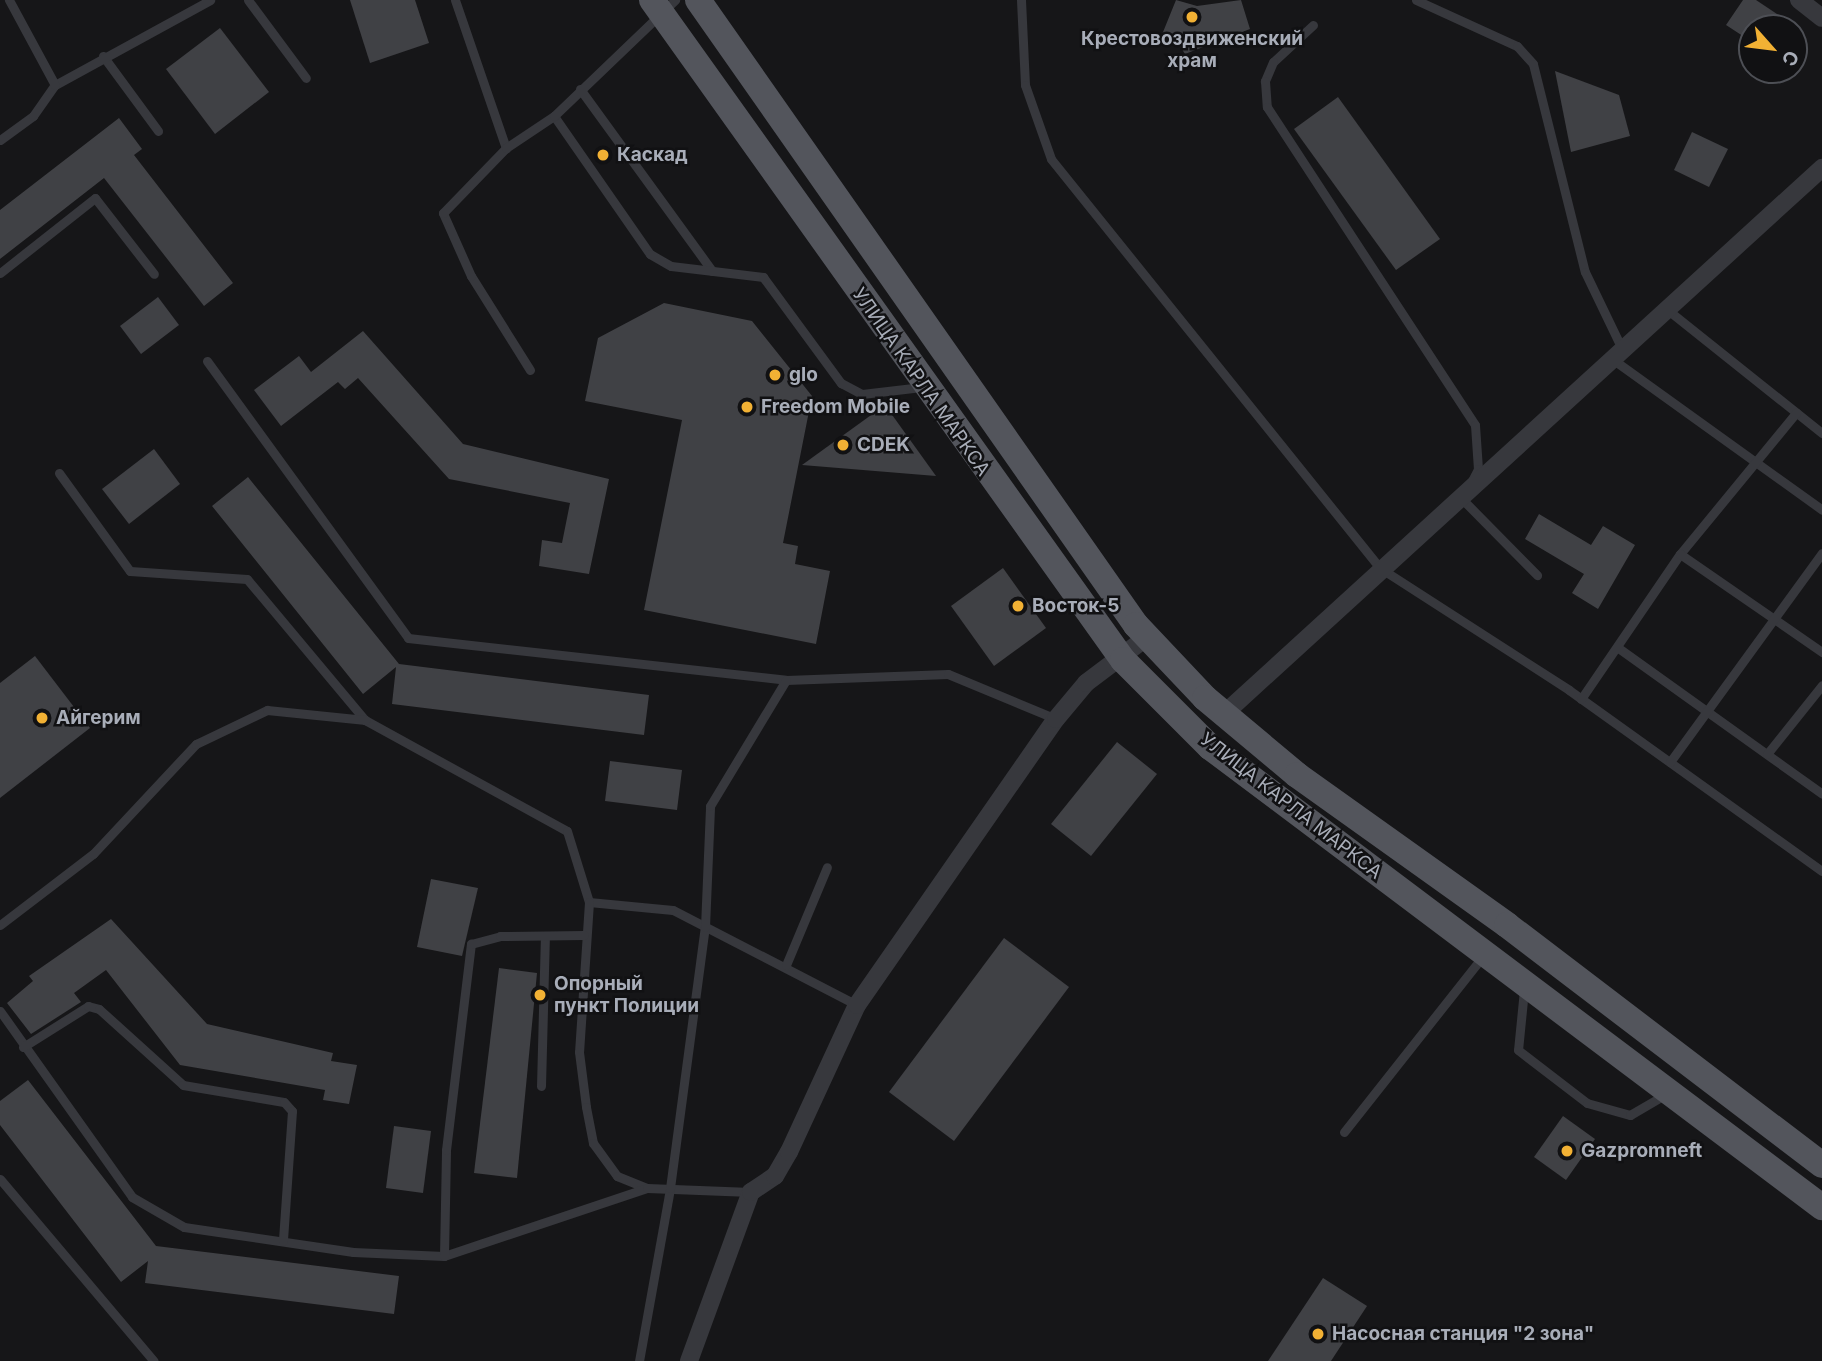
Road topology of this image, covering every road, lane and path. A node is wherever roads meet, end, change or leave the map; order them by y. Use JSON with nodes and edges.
{"nodes":[{"id":1,"x":9,"y":0,"type":"edge"},
{"id":2,"x":210,"y":0,"type":"edge"},
{"id":3,"x":248,"y":0,"type":"edge"},
{"id":4,"x":456,"y":0,"type":"edge"},
{"id":5,"x":698,"y":0,"type":"edge"},
{"id":6,"x":1021,"y":0,"type":"edge"},
{"id":7,"x":1416,"y":0,"type":"edge"},
{"id":8,"x":1798,"y":0,"type":"edge"},
{"id":9,"x":659,"y":3,"type":"edge"},
{"id":10,"x":1822,"y":18,"type":"edge"},
{"id":11,"x":1313,"y":25,"type":"dead end"},
{"id":12,"x":103,"y":56,"type":"junction"},
{"id":13,"x":306,"y":78,"type":"dead end"},
{"id":14,"x":55,"y":85,"type":"junction"},
{"id":15,"x":580,"y":89,"type":"junction"},
{"id":16,"x":554,"y":116,"type":"junction"},
{"id":17,"x":158,"y":131,"type":"dead end"},
{"id":18,"x":0,"y":140,"type":"edge"},
{"id":19,"x":506,"y":148,"type":"junction"},
{"id":20,"x":1822,"y":168,"type":"edge"},
{"id":21,"x":712,"y":271,"type":"junction"},
{"id":22,"x":0,"y":273,"type":"edge"},
{"id":23,"x":154,"y":274,"type":"dead end"},
{"id":24,"x":1669,"y":311,"type":"junction"},
{"id":25,"x":1619,"y":357,"type":"junction"},
{"id":26,"x":206,"y":362,"type":"dead end"},
{"id":27,"x":530,"y":370,"type":"dead end"},
{"id":28,"x":922,"y":387,"type":"junction"},
{"id":29,"x":1796,"y":413,"type":"junction"},
{"id":30,"x":1822,"y":433,"type":"edge"},
{"id":31,"x":1757,"y":461,"type":"junction"},
{"id":32,"x":59,"y":472,"type":"dead end"},
{"id":33,"x":1460,"y":504,"type":"junction"},
{"id":34,"x":1822,"y":510,"type":"edge"},
{"id":35,"x":1822,"y":553,"type":"edge"},
{"id":36,"x":1681,"y":554,"type":"junction"},
{"id":37,"x":1380,"y":568,"type":"junction"},
{"id":38,"x":1537,"y":575,"type":"dead end"},
{"id":39,"x":1775,"y":619,"type":"junction"},
{"id":40,"x":1147,"y":637,"type":"junction"},
{"id":41,"x":1617,"y":647,"type":"junction"},
{"id":42,"x":1822,"y":652,"type":"edge"},
{"id":43,"x":1123,"y":660,"type":"junction"},
{"id":44,"x":786,"y":680,"type":"junction"},
{"id":45,"x":1822,"y":685,"type":"edge"},
{"id":46,"x":1581,"y":699,"type":"junction"},
{"id":47,"x":1708,"y":711,"type":"junction"},
{"id":48,"x":1224,"y":714,"type":"junction"},
{"id":49,"x":1056,"y":719,"type":"junction"},
{"id":50,"x":365,"y":720,"type":"junction"},
{"id":51,"x":1767,"y":754,"type":"junction"},
{"id":52,"x":1670,"y":762,"type":"junction"},
{"id":53,"x":1822,"y":794,"type":"edge"},
{"id":54,"x":827,"y":867,"type":"dead end"},
{"id":55,"x":1821,"y":870,"type":"edge"},
{"id":56,"x":589,"y":902,"type":"junction"},
{"id":57,"x":0,"y":925,"type":"edge"},
{"id":58,"x":705,"y":927,"type":"junction"},
{"id":59,"x":584,"y":935,"type":"junction"},
{"id":60,"x":545,"y":936,"type":"junction"},
{"id":61,"x":1484,"y":955,"type":"junction"},
{"id":62,"x":786,"y":965,"type":"junction"},
{"id":63,"x":1524,"y":984,"type":"junction"},
{"id":64,"x":857,"y":1005,"type":"junction"},
{"id":65,"x":0,"y":1011,"type":"edge"},
{"id":66,"x":4,"y":1028,"type":"edge"},
{"id":67,"x":23,"y":1047,"type":"junction"},
{"id":68,"x":541,"y":1086,"type":"dead end"},
{"id":69,"x":1670,"y":1091,"type":"junction"},
{"id":70,"x":1345,"y":1132,"type":"dead end"},
{"id":71,"x":1822,"y":1166,"type":"edge"},
{"id":72,"x":0,"y":1179,"type":"edge"},
{"id":73,"x":647,"y":1188,"type":"junction"},
{"id":74,"x":670,"y":1188,"type":"junction"},
{"id":75,"x":751,"y":1192,"type":"junction"},
{"id":76,"x":1822,"y":1207,"type":"edge"},
{"id":77,"x":283,"y":1241,"type":"junction"},
{"id":78,"x":444,"y":1255,"type":"junction"},
{"id":79,"x":154,"y":1361,"type":"edge"},
{"id":80,"x":639,"y":1361,"type":"edge"},
{"id":81,"x":689,"y":1361,"type":"edge"}],
"edges":[{"from":1,"to":14,"type":"lane"},
{"from":2,"to":12,"type":"lane"},
{"from":3,"to":13,"type":"lane"},
{"from":4,"to":19,"type":"lane"},
{"from":5,"to":40,"type":"main road","name":"УЛИЦА КАРЛА МАРКСА"},
{"from":6,"to":37,"type":"lane"},
{"from":7,"to":25,"type":"lane"},
{"from":8,"to":10,"type":"street"},
{"from":9,"to":15,"type":"lane"},
{"from":9,"to":28,"type":"main road","name":"УЛИЦА КАРЛА МАРКСА"},
{"from":11,"to":33,"type":"lane"},
{"from":12,"to":14,"type":"lane"},
{"from":12,"to":17,"type":"lane"},
{"from":14,"to":18,"type":"lane"},
{"from":15,"to":16,"type":"lane"},
{"from":15,"to":21,"type":"lane"},
{"from":16,"to":19,"type":"lane"},
{"from":16,"to":21,"type":"lane"},
{"from":19,"to":27,"type":"lane"},
{"from":20,"to":24,"type":"street"},
{"from":21,"to":28,"type":"lane"},
{"from":22,"to":23,"type":"lane"},
{"from":24,"to":25,"type":"street"},
{"from":24,"to":29,"type":"lane"},
{"from":25,"to":31,"type":"lane"},
{"from":25,"to":33,"type":"street"},
{"from":26,"to":44,"type":"lane"},
{"from":28,"to":43,"type":"main road","name":"УЛИЦА КАРЛА МАРКСА"},
{"from":29,"to":30,"type":"lane"},
{"from":29,"to":31,"type":"lane"},
{"from":31,"to":34,"type":"lane"},
{"from":31,"to":36,"type":"lane"},
{"from":32,"to":50,"type":"lane"},
{"from":33,"to":37,"type":"street"},
{"from":33,"to":38,"type":"lane"},
{"from":35,"to":39,"type":"lane"},
{"from":36,"to":39,"type":"lane"},
{"from":36,"to":41,"type":"lane"},
{"from":37,"to":46,"type":"lane"},
{"from":37,"to":48,"type":"street"},
{"from":39,"to":42,"type":"lane"},
{"from":39,"to":47,"type":"lane"},
{"from":40,"to":43,"type":"street"},
{"from":40,"to":48,"type":"main road","name":"УЛИЦА КАРЛА МАРКСА"},
{"from":41,"to":46,"type":"lane"},
{"from":41,"to":47,"type":"lane"},
{"from":43,"to":49,"type":"street"},
{"from":43,"to":61,"type":"main road","name":"УЛИЦА КАРЛА МАРКСА"},
{"from":44,"to":49,"type":"lane"},
{"from":44,"to":58,"type":"lane"},
{"from":45,"to":51,"type":"lane"},
{"from":46,"to":52,"type":"lane"},
{"from":47,"to":51,"type":"lane"},
{"from":47,"to":52,"type":"lane"},
{"from":48,"to":71,"type":"main road","name":"УЛИЦА КАРЛА МАРКСА"},
{"from":49,"to":64,"type":"street"},
{"from":50,"to":56,"type":"lane"},
{"from":50,"to":57,"type":"lane"},
{"from":51,"to":53,"type":"lane"},
{"from":52,"to":55,"type":"lane"},
{"from":54,"to":62,"type":"lane"},
{"from":56,"to":58,"type":"lane"},
{"from":56,"to":59,"type":"lane"},
{"from":58,"to":62,"type":"lane"},
{"from":58,"to":74,"type":"lane"},
{"from":59,"to":60,"type":"lane"},
{"from":59,"to":73,"type":"lane"},
{"from":60,"to":68,"type":"lane"},
{"from":60,"to":78,"type":"lane"},
{"from":61,"to":63,"type":"main road","name":"УЛИЦА КАРЛА МАРКСА"},
{"from":61,"to":70,"type":"lane"},
{"from":62,"to":64,"type":"lane"},
{"from":63,"to":69,"type":"main road","name":"УЛИЦА КАРЛА МАРКСА"},
{"from":63,"to":69,"type":"lane"},
{"from":64,"to":75,"type":"street"},
{"from":65,"to":66,"type":"lane"},
{"from":66,"to":67,"type":"lane"},
{"from":67,"to":77,"type":"lane"},
{"from":67,"to":77,"type":"lane"},
{"from":69,"to":76,"type":"main road","name":"УЛИЦА КАРЛА МАРКСА"},
{"from":72,"to":79,"type":"lane"},
{"from":73,"to":74,"type":"lane"},
{"from":73,"to":78,"type":"lane"},
{"from":74,"to":75,"type":"lane"},
{"from":74,"to":80,"type":"lane"},
{"from":75,"to":81,"type":"street"},
{"from":77,"to":78,"type":"lane"}]}
